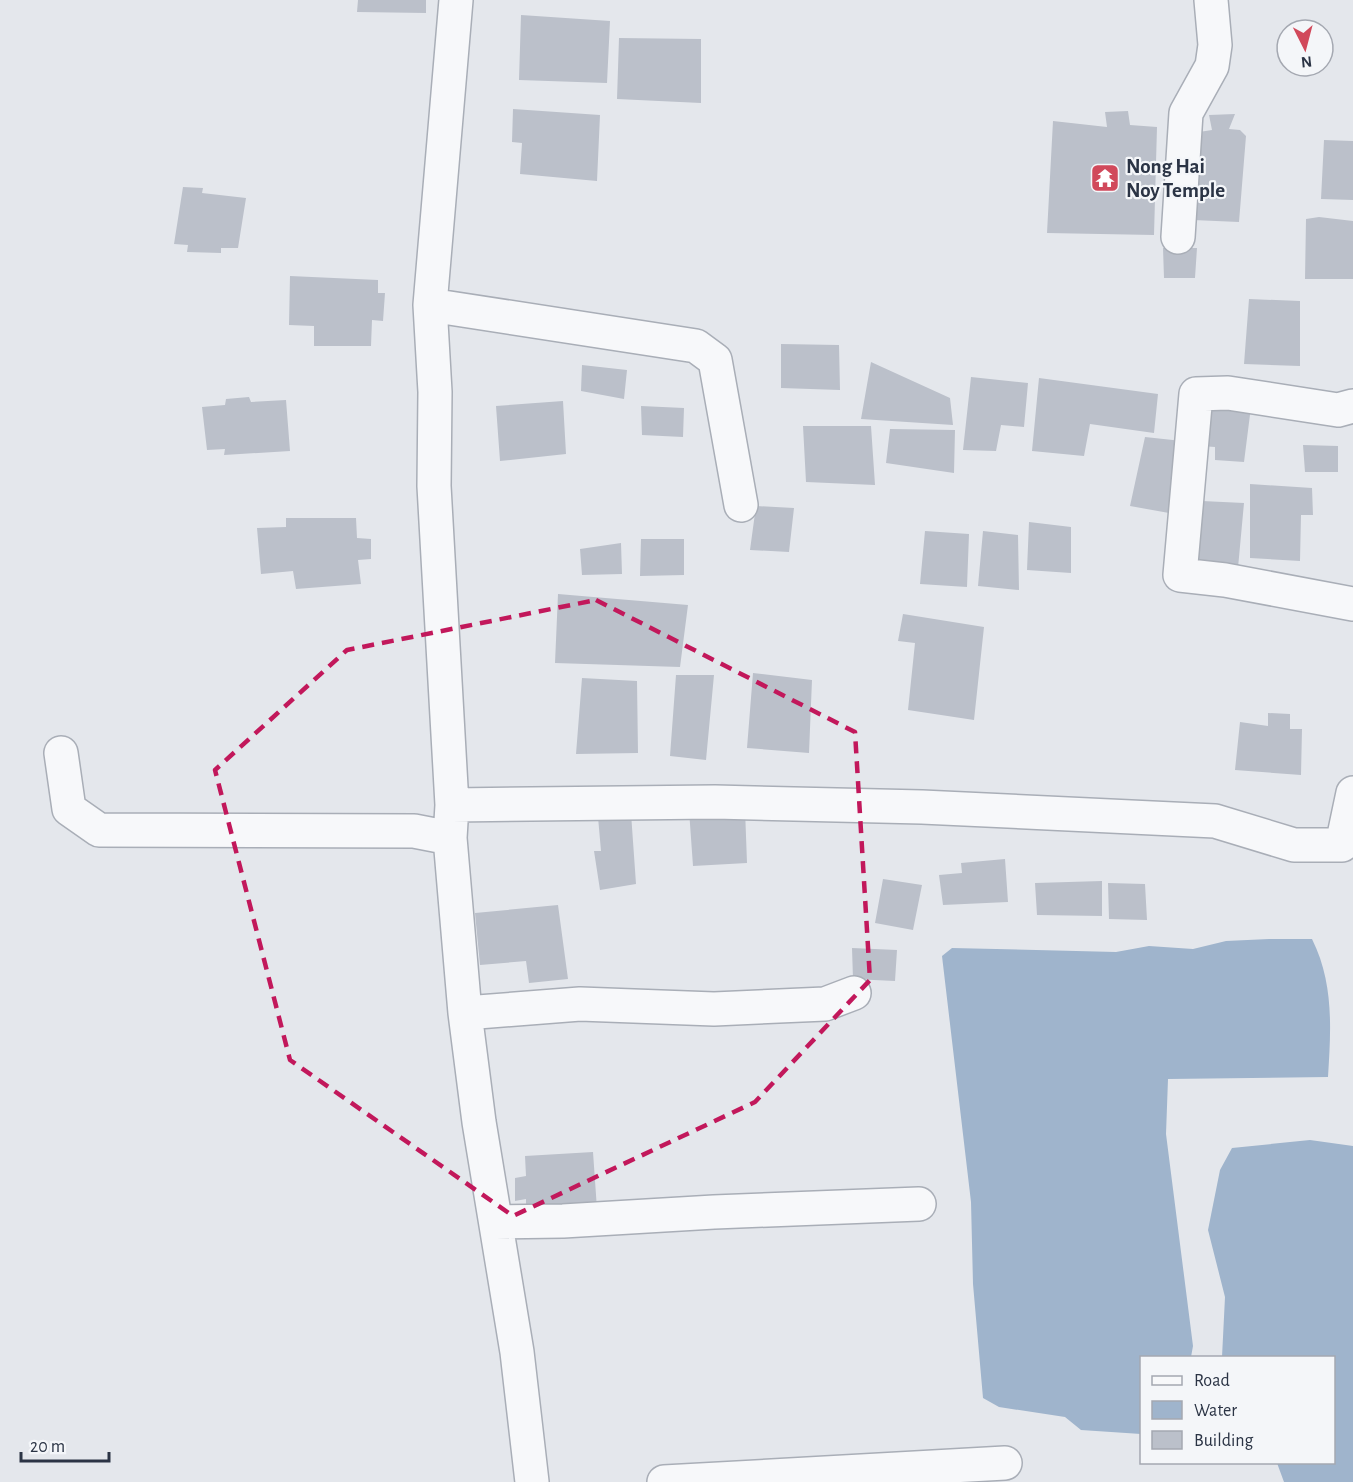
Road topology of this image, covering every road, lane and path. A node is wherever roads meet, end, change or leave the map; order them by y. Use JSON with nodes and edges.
{"nodes":[{"id":1,"x":456,"y":0,"type":"edge"},
{"id":2,"x":1211,"y":0,"type":"edge"},
{"id":3,"x":1178,"y":237,"type":"dead end"},
{"id":4,"x":430,"y":305,"type":"junction"},
{"id":5,"x":1353,"y":406,"type":"edge"},
{"id":6,"x":741,"y":505,"type":"dead end"},
{"id":7,"x":1353,"y":604,"type":"edge"},
{"id":8,"x":61,"y":753,"type":"dead end"},
{"id":9,"x":1353,"y":793,"type":"edge"},
{"id":10,"x":452,"y":805,"type":"junction"},
{"id":11,"x":450,"y":838,"type":"junction"},
{"id":12,"x":854,"y":993,"type":"dead end"},
{"id":13,"x":465,"y":1013,"type":"junction"},
{"id":14,"x":919,"y":1204,"type":"dead end"},
{"id":15,"x":496,"y":1222,"type":"junction"},
{"id":16,"x":1005,"y":1463,"type":"dead end"},
{"id":17,"x":532,"y":1482,"type":"edge"},
{"id":18,"x":664,"y":1482,"type":"edge"}],
"edges":[{"from":1,"to":4,"type":"street"},
{"from":2,"to":3,"type":"street"},
{"from":4,"to":6,"type":"street"},
{"from":4,"to":10,"type":"street"},
{"from":5,"to":7,"type":"street"},
{"from":8,"to":11,"type":"street"},
{"from":9,"to":10,"type":"street"},
{"from":10,"to":11,"type":"street"},
{"from":11,"to":13,"type":"street"},
{"from":12,"to":13,"type":"street"},
{"from":13,"to":15,"type":"street"},
{"from":14,"to":15,"type":"street"},
{"from":15,"to":17,"type":"street"},
{"from":16,"to":18,"type":"street"}]}
